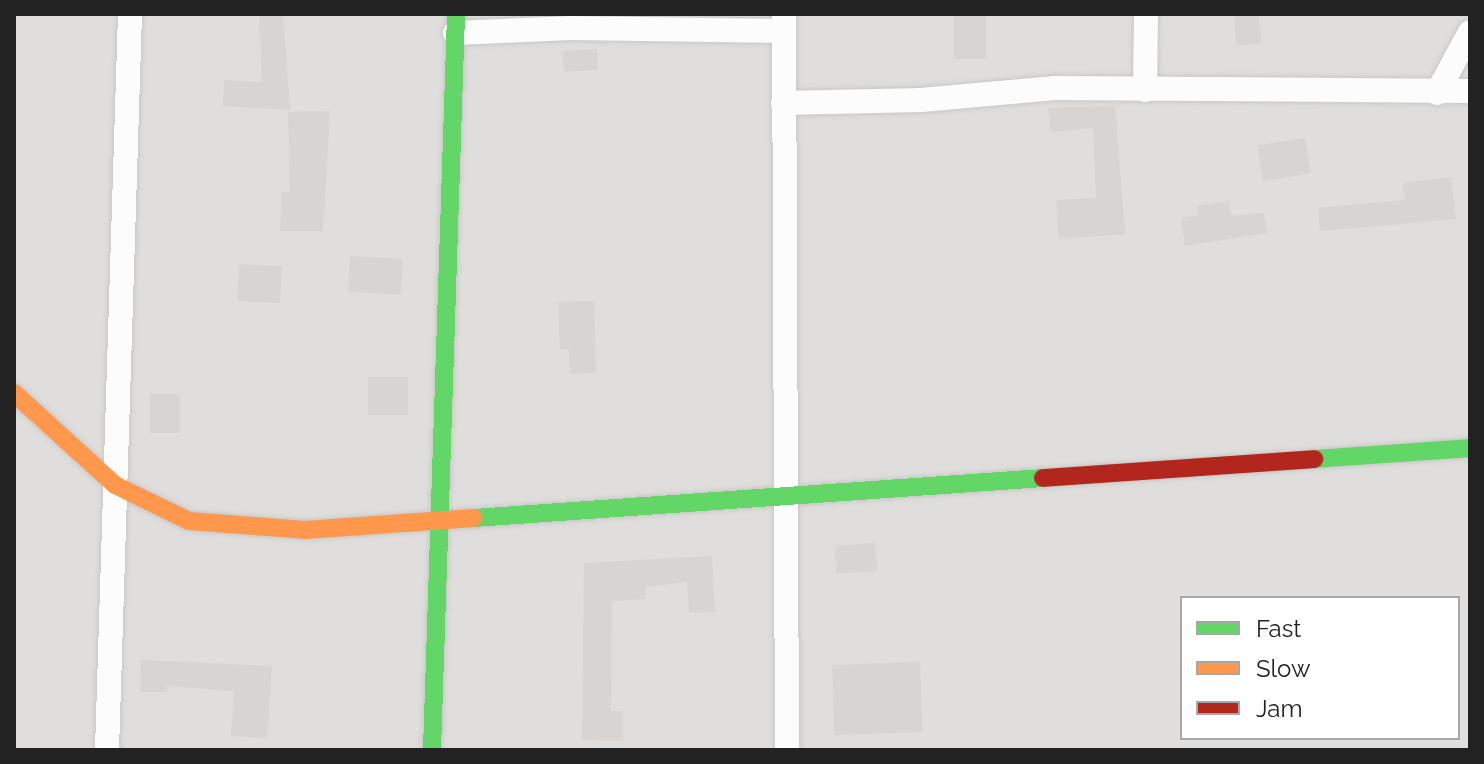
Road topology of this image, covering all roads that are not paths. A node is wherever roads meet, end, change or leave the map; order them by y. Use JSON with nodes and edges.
{"nodes":[{"id":1,"x":130,"y":14,"type":"edge"},
{"id":2,"x":1146,"y":14,"type":"edge"},
{"id":3,"x":783,"y":23,"type":"edge"},
{"id":4,"x":456,"y":24,"type":"edge"},
{"id":5,"x":1470,"y":32,"type":"edge"},
{"id":6,"x":1145,"y":90,"type":"junction"},
{"id":7,"x":1470,"y":91,"type":"edge"},
{"id":8,"x":1437,"y":93,"type":"junction"},
{"id":9,"x":783,"y":103,"type":"junction"},
{"id":10,"x":14,"y":393,"type":"edge"},
{"id":11,"x":1470,"y":448,"type":"edge"},
{"id":12,"x":115,"y":485,"type":"junction"},
{"id":13,"x":784,"y":496,"type":"junction"},
{"id":14,"x":441,"y":520,"type":"junction"},
{"id":15,"x":107,"y":750,"type":"edge"},
{"id":16,"x":432,"y":750,"type":"edge"},
{"id":17,"x":787,"y":750,"type":"edge"}],
"edges":[{"from":1,"to":12,"type":"street"},
{"from":2,"to":6,"type":"street"},
{"from":3,"to":4,"type":"street"},
{"from":3,"to":9,"type":"street"},
{"from":4,"to":14,"type":"street"},
{"from":5,"to":8,"type":"street"},
{"from":6,"to":8,"type":"street"},
{"from":6,"to":9,"type":"street"},
{"from":7,"to":8,"type":"street"},
{"from":9,"to":13,"type":"street"},
{"from":10,"to":12,"type":"street"},
{"from":11,"to":13,"type":"street"},
{"from":12,"to":14,"type":"street"},
{"from":12,"to":15,"type":"street"},
{"from":13,"to":14,"type":"street"},
{"from":13,"to":17,"type":"street"},
{"from":14,"to":16,"type":"street"}]}
